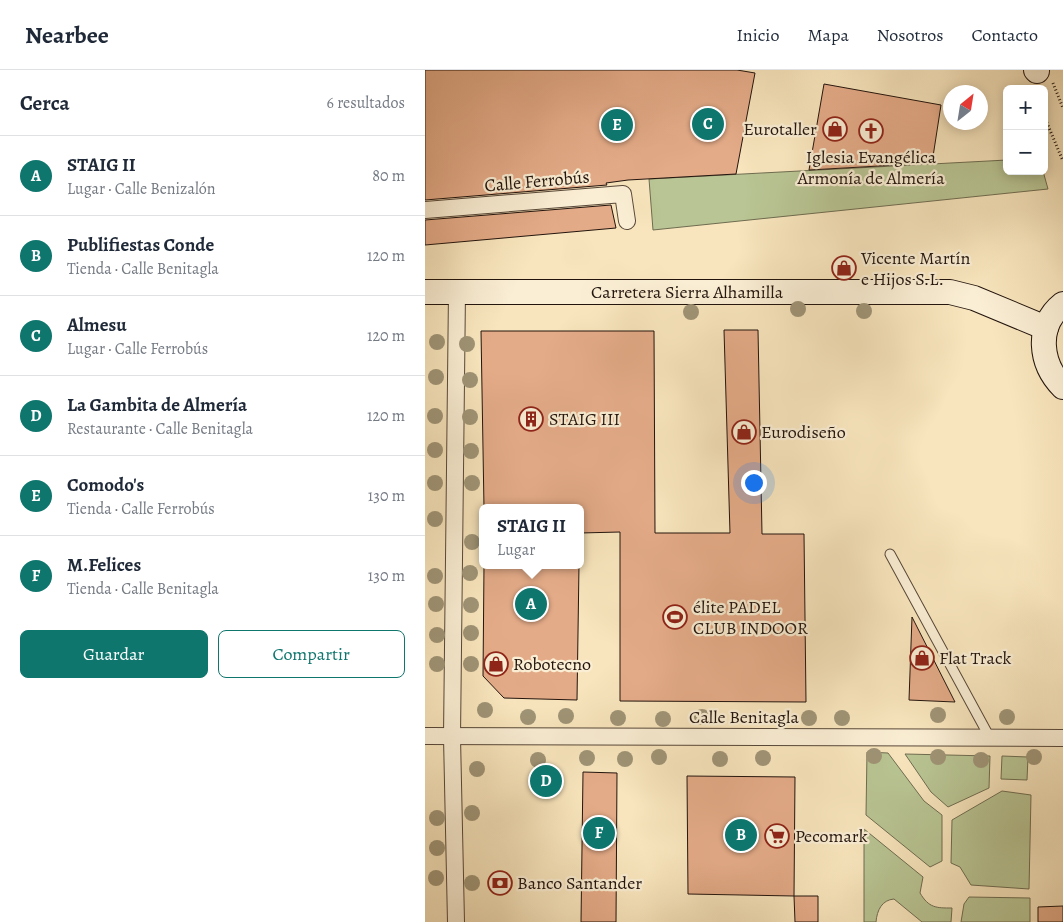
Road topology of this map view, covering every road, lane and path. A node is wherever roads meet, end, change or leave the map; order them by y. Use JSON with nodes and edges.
{"nodes":[{"id":1,"x":1040,"y":72,"type":"edge"},
{"id":2,"x":1063,"y":108,"type":"edge"},
{"id":3,"x":1048,"y":125,"type":"edge"},
{"id":4,"x":1063,"y":161,"type":"edge"},
{"id":5,"x":425,"y":210,"type":"edge"},
{"id":6,"x":627,"y":221,"type":"dead end"},
{"id":7,"x":457,"y":291,"type":"junction"},
{"id":8,"x":425,"y":292,"type":"edge"},
{"id":9,"x":1063,"y":304,"type":"edge"},
{"id":10,"x":1046,"y":328,"type":"junction"},
{"id":11,"x":1063,"y":387,"type":"edge"},
{"id":12,"x":890,"y":554,"type":"dead end"},
{"id":13,"x":425,"y":736,"type":"edge"},
{"id":14,"x":452,"y":737,"type":"junction"},
{"id":15,"x":990,"y":738,"type":"junction"},
{"id":16,"x":1063,"y":738,"type":"edge"},
{"id":17,"x":456,"y":922,"type":"edge"}],
"edges":[{"from":1,"to":2,"type":"path"},
{"from":3,"to":4,"type":"path"},
{"from":5,"to":6,"type":"street","name":"Calle Ferrobús"},
{"from":7,"to":8,"type":"main road","name":"Carretera Sierra Alhamilla"},
{"from":7,"to":10,"type":"main road","name":"Carretera Sierra Alhamilla"},
{"from":7,"to":14,"type":"street"},
{"from":9,"to":10,"type":"main road"},
{"from":10,"to":11,"type":"main road"},
{"from":12,"to":15,"type":"lane"},
{"from":13,"to":14,"type":"street","name":"Calle Benitagla"},
{"from":14,"to":15,"type":"street","name":"Calle Benitagla"},
{"from":14,"to":17,"type":"street"},
{"from":15,"to":16,"type":"street","name":"Calle Benitagla"}]}
